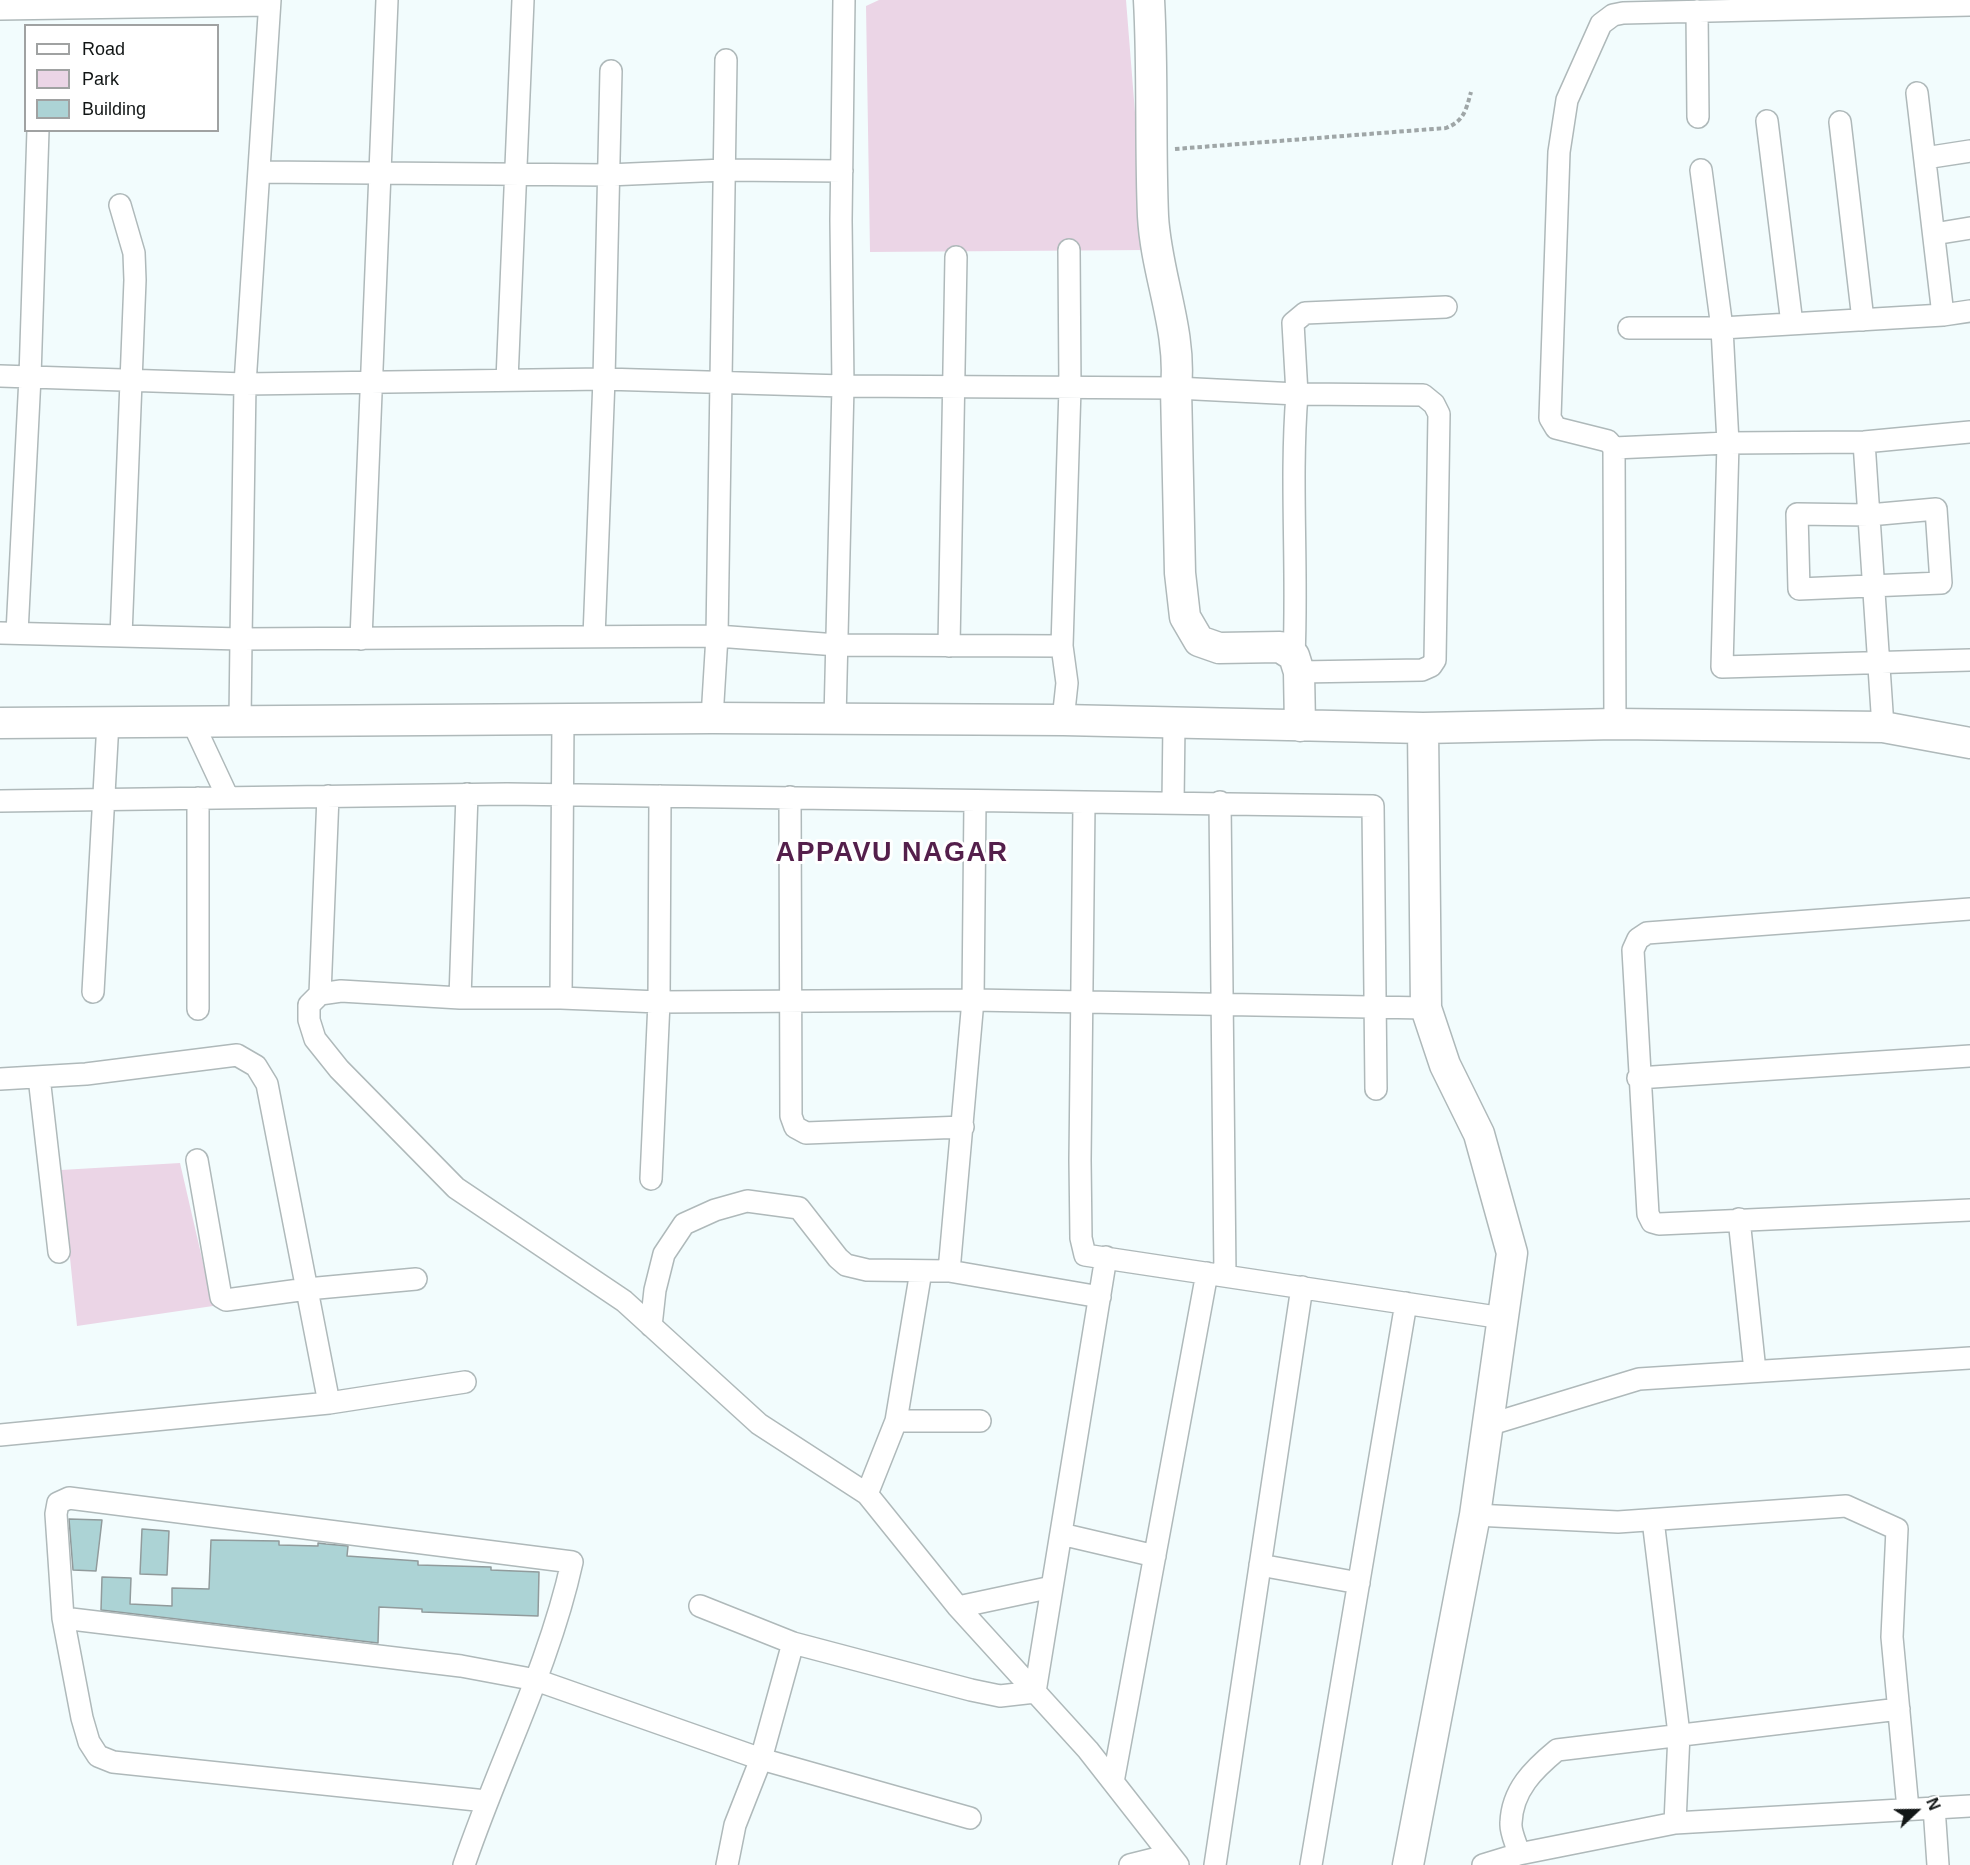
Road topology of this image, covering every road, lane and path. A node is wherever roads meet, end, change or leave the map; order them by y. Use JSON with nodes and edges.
{"nodes":[{"id":1,"x":387,"y":0,"type":"edge"},
{"id":2,"x":523,"y":0,"type":"edge"},
{"id":3,"x":844,"y":0,"type":"edge"},
{"id":4,"x":1149,"y":0,"type":"edge"},
{"id":5,"x":270,"y":3,"type":"edge"},
{"id":6,"x":1970,"y":5,"type":"edge"},
{"id":7,"x":0,"y":9,"type":"edge"},
{"id":8,"x":33,"y":11,"type":"edge"},
{"id":9,"x":1697,"y":11,"type":"junction"},
{"id":10,"x":726,"y":60,"type":"dead end"},
{"id":11,"x":611,"y":70,"type":"dead end"},
{"id":12,"x":1470,"y":92,"type":"dead end"},
{"id":13,"x":1917,"y":93,"type":"dead end"},
{"id":14,"x":1698,"y":117,"type":"dead end"},
{"id":15,"x":1767,"y":121,"type":"dead end"},
{"id":16,"x":1840,"y":122,"type":"dead end"},
{"id":17,"x":38,"y":132,"type":"edge"},
{"id":18,"x":1154,"y":151,"type":"junction"},
{"id":19,"x":1970,"y":151,"type":"edge"},
{"id":20,"x":1925,"y":158,"type":"junction"},
{"id":21,"x":724,"y":170,"type":"junction"},
{"id":22,"x":1701,"y":170,"type":"dead end"},
{"id":23,"x":842,"y":171,"type":"junction"},
{"id":24,"x":259,"y":172,"type":"junction"},
{"id":25,"x":379,"y":174,"type":"junction"},
{"id":26,"x":514,"y":174,"type":"junction"},
{"id":27,"x":608,"y":175,"type":"junction"},
{"id":28,"x":120,"y":205,"type":"dead end"},
{"id":29,"x":1970,"y":228,"type":"edge"},
{"id":30,"x":1934,"y":234,"type":"junction"},
{"id":31,"x":1069,"y":250,"type":"dead end"},
{"id":32,"x":956,"y":257,"type":"dead end"},
{"id":33,"x":1446,"y":307,"type":"dead end"},
{"id":34,"x":1970,"y":311,"type":"edge"},
{"id":35,"x":1943,"y":315,"type":"junction"},
{"id":36,"x":1863,"y":320,"type":"junction"},
{"id":37,"x":1792,"y":324,"type":"junction"},
{"id":38,"x":1629,"y":328,"type":"dead end"},
{"id":39,"x":1722,"y":328,"type":"junction"},
{"id":40,"x":0,"y":376,"type":"edge"},
{"id":41,"x":30,"y":377,"type":"junction"},
{"id":42,"x":604,"y":379,"type":"junction"},
{"id":43,"x":129,"y":380,"type":"junction"},
{"id":44,"x":507,"y":380,"type":"junction"},
{"id":45,"x":373,"y":381,"type":"junction"},
{"id":46,"x":720,"y":383,"type":"junction"},
{"id":47,"x":245,"y":384,"type":"junction"},
{"id":48,"x":954,"y":385,"type":"junction"},
{"id":49,"x":843,"y":386,"type":"junction"},
{"id":50,"x":1070,"y":388,"type":"junction"},
{"id":51,"x":1176,"y":388,"type":"junction"},
{"id":52,"x":1297,"y":394,"type":"junction"},
{"id":53,"x":1970,"y":432,"type":"edge"},
{"id":54,"x":1864,"y":442,"type":"junction"},
{"id":55,"x":1728,"y":443,"type":"junction"},
{"id":56,"x":1614,"y":448,"type":"junction"},
{"id":57,"x":1869,"y":515,"type":"junction"},
{"id":58,"x":1875,"y":587,"type":"junction"},
{"id":59,"x":8,"y":633,"type":"edge"},
{"id":60,"x":121,"y":636,"type":"junction"},
{"id":61,"x":717,"y":636,"type":"junction"},
{"id":62,"x":594,"y":637,"type":"junction"},
{"id":63,"x":241,"y":639,"type":"junction"},
{"id":64,"x":362,"y":639,"type":"junction"},
{"id":65,"x":837,"y":645,"type":"junction"},
{"id":66,"x":949,"y":646,"type":"junction"},
{"id":67,"x":1062,"y":646,"type":"junction"},
{"id":68,"x":1970,"y":660,"type":"edge"},
{"id":69,"x":1877,"y":663,"type":"junction"},
{"id":70,"x":1296,"y":664,"type":"junction"},
{"id":71,"x":712,"y":718,"type":"junction"},
{"id":72,"x":835,"y":718,"type":"junction"},
{"id":73,"x":563,"y":719,"type":"junction"},
{"id":74,"x":1063,"y":720,"type":"junction"},
{"id":75,"x":192,"y":721,"type":"junction"},
{"id":76,"x":240,"y":721,"type":"junction"},
{"id":77,"x":108,"y":722,"type":"junction"},
{"id":78,"x":0,"y":723,"type":"edge"},
{"id":79,"x":1174,"y":723,"type":"junction"},
{"id":80,"x":1615,"y":724,"type":"junction"},
{"id":81,"x":1300,"y":726,"type":"junction"},
{"id":82,"x":1423,"y":728,"type":"junction"},
{"id":83,"x":1883,"y":728,"type":"junction"},
{"id":84,"x":1970,"y":743,"type":"edge"},
{"id":85,"x":467,"y":794,"type":"junction"},
{"id":86,"x":563,"y":794,"type":"junction"},
{"id":87,"x":328,"y":796,"type":"junction"},
{"id":88,"x":660,"y":796,"type":"junction"},
{"id":89,"x":790,"y":797,"type":"junction"},
{"id":90,"x":198,"y":798,"type":"junction"},
{"id":91,"x":228,"y":798,"type":"junction"},
{"id":92,"x":105,"y":799,"type":"junction"},
{"id":93,"x":0,"y":801,"type":"edge"},
{"id":94,"x":975,"y":802,"type":"junction"},
{"id":95,"x":1220,"y":802,"type":"junction"},
{"id":96,"x":1173,"y":803,"type":"junction"},
{"id":97,"x":1084,"y":804,"type":"junction"},
{"id":98,"x":1970,"y":909,"type":"edge"},
{"id":99,"x":93,"y":992,"type":"dead end"},
{"id":100,"x":320,"y":994,"type":"junction"},
{"id":101,"x":460,"y":998,"type":"junction"},
{"id":102,"x":561,"y":998,"type":"junction"},
{"id":103,"x":972,"y":1000,"type":"junction"},
{"id":104,"x":659,"y":1002,"type":"junction"},
{"id":105,"x":792,"y":1002,"type":"junction"},
{"id":106,"x":1081,"y":1003,"type":"junction"},
{"id":107,"x":1222,"y":1005,"type":"junction"},
{"id":108,"x":1374,"y":1006,"type":"junction"},
{"id":109,"x":1426,"y":1008,"type":"junction"},
{"id":110,"x":198,"y":1009,"type":"dead end"},
{"id":111,"x":1970,"y":1056,"type":"edge"},
{"id":112,"x":39,"y":1077,"type":"junction"},
{"id":113,"x":1638,"y":1078,"type":"junction"},
{"id":114,"x":0,"y":1079,"type":"edge"},
{"id":115,"x":1376,"y":1089,"type":"dead end"},
{"id":116,"x":963,"y":1127,"type":"junction"},
{"id":117,"x":197,"y":1160,"type":"dead end"},
{"id":118,"x":651,"y":1179,"type":"dead end"},
{"id":119,"x":1970,"y":1210,"type":"edge"},
{"id":120,"x":1739,"y":1219,"type":"junction"},
{"id":121,"x":59,"y":1252,"type":"dead end"},
{"id":122,"x":1106,"y":1257,"type":"junction"},
{"id":123,"x":921,"y":1271,"type":"junction"},
{"id":124,"x":949,"y":1271,"type":"junction"},
{"id":125,"x":1216,"y":1274,"type":"junction"},
{"id":126,"x":416,"y":1279,"type":"dead end"},
{"id":127,"x":1302,"y":1287,"type":"junction"},
{"id":128,"x":307,"y":1289,"type":"junction"},
{"id":129,"x":1100,"y":1297,"type":"junction"},
{"id":130,"x":1406,"y":1303,"type":"junction"},
{"id":131,"x":1503,"y":1318,"type":"junction"},
{"id":132,"x":651,"y":1326,"type":"junction"},
{"id":133,"x":1970,"y":1358,"type":"edge"},
{"id":134,"x":1755,"y":1371,"type":"junction"},
{"id":135,"x":465,"y":1382,"type":"dead end"},
{"id":136,"x":328,"y":1403,"type":"junction"},
{"id":137,"x":896,"y":1421,"type":"junction"},
{"id":138,"x":980,"y":1421,"type":"dead end"},
{"id":139,"x":1488,"y":1425,"type":"junction"},
{"id":140,"x":0,"y":1436,"type":"edge"},
{"id":141,"x":867,"y":1494,"type":"junction"},
{"id":142,"x":1475,"y":1515,"type":"junction"},
{"id":143,"x":1653,"y":1520,"type":"junction"},
{"id":144,"x":1061,"y":1534,"type":"junction"},
{"id":145,"x":1155,"y":1556,"type":"junction"},
{"id":146,"x":1260,"y":1565,"type":"junction"},
{"id":147,"x":1359,"y":1583,"type":"junction"},
{"id":148,"x":1052,"y":1587,"type":"junction"},
{"id":149,"x":700,"y":1606,"type":"dead end"},
{"id":150,"x":958,"y":1606,"type":"junction"},
{"id":151,"x":63,"y":1618,"type":"junction"},
{"id":152,"x":793,"y":1643,"type":"junction"},
{"id":153,"x":536,"y":1680,"type":"junction"},
{"id":154,"x":1035,"y":1692,"type":"junction"},
{"id":155,"x":1899,"y":1709,"type":"junction"},
{"id":156,"x":1679,"y":1734,"type":"junction"},
{"id":157,"x":761,"y":1759,"type":"junction"},
{"id":158,"x":1113,"y":1782,"type":"junction"},
{"id":159,"x":486,"y":1801,"type":"junction"},
{"id":160,"x":1970,"y":1806,"type":"edge"},
{"id":161,"x":1934,"y":1807,"type":"junction"},
{"id":162,"x":1908,"y":1809,"type":"junction"},
{"id":163,"x":970,"y":1818,"type":"dead end"},
{"id":164,"x":1675,"y":1823,"type":"junction"},
{"id":165,"x":1520,"y":1854,"type":"junction"},
{"id":166,"x":1174,"y":1860,"type":"edge"},
{"id":167,"x":464,"y":1865,"type":"edge"},
{"id":168,"x":727,"y":1865,"type":"edge"},
{"id":169,"x":1130,"y":1865,"type":"edge"},
{"id":170,"x":1215,"y":1865,"type":"edge"},
{"id":171,"x":1311,"y":1865,"type":"edge"},
{"id":172,"x":1408,"y":1865,"type":"edge"},
{"id":173,"x":1483,"y":1865,"type":"edge"},
{"id":174,"x":1938,"y":1865,"type":"edge"}],
"edges":[{"from":1,"to":25,"type":"street"},
{"from":2,"to":26,"type":"street"},
{"from":3,"to":23,"type":"street"},
{"from":4,"to":18,"type":"street"},
{"from":5,"to":8,"type":"street"},
{"from":5,"to":24,"type":"street"},
{"from":6,"to":9,"type":"street"},
{"from":7,"to":8,"type":"street"},
{"from":9,"to":14,"type":"street"},
{"from":9,"to":56,"type":"street"},
{"from":10,"to":21,"type":"street"},
{"from":11,"to":27,"type":"street"},
{"from":12,"to":18,"type":"path"},
{"from":13,"to":20,"type":"street"},
{"from":15,"to":37,"type":"street"},
{"from":16,"to":36,"type":"street"},
{"from":17,"to":41,"type":"street"},
{"from":18,"to":51,"type":"street"},
{"from":19,"to":20,"type":"street"},
{"from":20,"to":30,"type":"street"},
{"from":21,"to":23,"type":"street"},
{"from":21,"to":27,"type":"street"},
{"from":21,"to":46,"type":"street"},
{"from":22,"to":39,"type":"street"},
{"from":23,"to":49,"type":"street"},
{"from":24,"to":25,"type":"street"},
{"from":24,"to":47,"type":"street"},
{"from":25,"to":26,"type":"street"},
{"from":25,"to":45,"type":"street"},
{"from":26,"to":27,"type":"street"},
{"from":26,"to":44,"type":"street"},
{"from":27,"to":42,"type":"street"},
{"from":28,"to":43,"type":"street"},
{"from":29,"to":30,"type":"street"},
{"from":30,"to":35,"type":"street"},
{"from":31,"to":50,"type":"street"},
{"from":32,"to":48,"type":"street"},
{"from":33,"to":52,"type":"street"},
{"from":34,"to":35,"type":"street"},
{"from":35,"to":36,"type":"street"},
{"from":36,"to":37,"type":"street"},
{"from":37,"to":39,"type":"street"},
{"from":38,"to":39,"type":"street"},
{"from":39,"to":55,"type":"street"},
{"from":40,"to":41,"type":"street"},
{"from":41,"to":43,"type":"street"},
{"from":41,"to":59,"type":"street"},
{"from":42,"to":44,"type":"street"},
{"from":42,"to":46,"type":"street"},
{"from":42,"to":62,"type":"street"},
{"from":43,"to":47,"type":"street"},
{"from":43,"to":60,"type":"street"},
{"from":44,"to":45,"type":"street"},
{"from":45,"to":47,"type":"street"},
{"from":45,"to":64,"type":"street"},
{"from":46,"to":49,"type":"street"},
{"from":46,"to":61,"type":"street"},
{"from":47,"to":63,"type":"street"},
{"from":48,"to":49,"type":"street"},
{"from":48,"to":50,"type":"street"},
{"from":48,"to":66,"type":"street"},
{"from":49,"to":65,"type":"street"},
{"from":50,"to":51,"type":"street"},
{"from":50,"to":67,"type":"street"},
{"from":51,"to":52,"type":"street"},
{"from":51,"to":70,"type":"street"},
{"from":52,"to":70,"type":"street"},
{"from":52,"to":70,"type":"street"},
{"from":53,"to":54,"type":"street"},
{"from":54,"to":55,"type":"street"},
{"from":54,"to":57,"type":"street"},
{"from":55,"to":56,"type":"street"},
{"from":55,"to":69,"type":"street"},
{"from":56,"to":80,"type":"street"},
{"from":57,"to":58,"type":"street"},
{"from":57,"to":58,"type":"street"},
{"from":57,"to":58,"type":"street"},
{"from":58,"to":69,"type":"street"},
{"from":59,"to":60,"type":"street"},
{"from":60,"to":63,"type":"street"},
{"from":61,"to":62,"type":"street"},
{"from":61,"to":65,"type":"street"},
{"from":61,"to":71,"type":"street"},
{"from":62,"to":64,"type":"street"},
{"from":63,"to":64,"type":"street"},
{"from":63,"to":76,"type":"street"},
{"from":65,"to":66,"type":"street"},
{"from":65,"to":72,"type":"street"},
{"from":66,"to":67,"type":"street"},
{"from":67,"to":74,"type":"street"},
{"from":68,"to":69,"type":"street"},
{"from":69,"to":83,"type":"street"},
{"from":70,"to":81,"type":"street"},
{"from":71,"to":72,"type":"street"},
{"from":71,"to":73,"type":"street"},
{"from":72,"to":74,"type":"street"},
{"from":73,"to":76,"type":"street"},
{"from":73,"to":86,"type":"street"},
{"from":74,"to":79,"type":"street"},
{"from":75,"to":76,"type":"street"},
{"from":75,"to":77,"type":"street"},
{"from":75,"to":91,"type":"street"},
{"from":77,"to":78,"type":"street"},
{"from":77,"to":92,"type":"street"},
{"from":79,"to":81,"type":"street"},
{"from":79,"to":96,"type":"street"},
{"from":80,"to":82,"type":"street"},
{"from":80,"to":83,"type":"street"},
{"from":81,"to":82,"type":"street"},
{"from":82,"to":109,"type":"street"},
{"from":83,"to":84,"type":"street"},
{"from":85,"to":86,"type":"street"},
{"from":85,"to":87,"type":"street"},
{"from":85,"to":101,"type":"street"},
{"from":86,"to":88,"type":"street"},
{"from":86,"to":102,"type":"street"},
{"from":87,"to":91,"type":"street"},
{"from":87,"to":100,"type":"street"},
{"from":88,"to":89,"type":"street"},
{"from":88,"to":104,"type":"street"},
{"from":89,"to":94,"type":"street"},
{"from":89,"to":105,"type":"street"},
{"from":90,"to":91,"type":"street"},
{"from":90,"to":92,"type":"street"},
{"from":90,"to":110,"type":"street"},
{"from":92,"to":93,"type":"street"},
{"from":92,"to":99,"type":"street"},
{"from":94,"to":97,"type":"street"},
{"from":94,"to":103,"type":"street"},
{"from":95,"to":96,"type":"street"},
{"from":95,"to":107,"type":"street"},
{"from":95,"to":108,"type":"street"},
{"from":96,"to":97,"type":"street"},
{"from":97,"to":106,"type":"street"},
{"from":98,"to":113,"type":"street"},
{"from":100,"to":101,"type":"street"},
{"from":100,"to":132,"type":"street"},
{"from":101,"to":102,"type":"street"},
{"from":102,"to":104,"type":"street"},
{"from":103,"to":105,"type":"street"},
{"from":103,"to":106,"type":"street"},
{"from":103,"to":116,"type":"street"},
{"from":104,"to":105,"type":"street"},
{"from":104,"to":118,"type":"street"},
{"from":105,"to":116,"type":"street"},
{"from":106,"to":107,"type":"street"},
{"from":106,"to":122,"type":"street"},
{"from":107,"to":108,"type":"street"},
{"from":107,"to":125,"type":"street"},
{"from":108,"to":109,"type":"street"},
{"from":108,"to":115,"type":"street"},
{"from":109,"to":131,"type":"street"},
{"from":111,"to":113,"type":"street"},
{"from":112,"to":114,"type":"street"},
{"from":112,"to":121,"type":"street"},
{"from":112,"to":128,"type":"street"},
{"from":113,"to":120,"type":"street"},
{"from":116,"to":124,"type":"street"},
{"from":117,"to":128,"type":"street"},
{"from":119,"to":120,"type":"street"},
{"from":120,"to":134,"type":"street"},
{"from":122,"to":125,"type":"street"},
{"from":122,"to":129,"type":"street"},
{"from":123,"to":124,"type":"street"},
{"from":123,"to":132,"type":"street"},
{"from":123,"to":137,"type":"street"},
{"from":124,"to":129,"type":"street"},
{"from":125,"to":127,"type":"street"},
{"from":125,"to":145,"type":"street"},
{"from":126,"to":128,"type":"street"},
{"from":127,"to":130,"type":"street"},
{"from":127,"to":146,"type":"street"},
{"from":128,"to":136,"type":"street"},
{"from":129,"to":144,"type":"street"},
{"from":130,"to":131,"type":"street"},
{"from":130,"to":147,"type":"street"},
{"from":131,"to":139,"type":"street"},
{"from":132,"to":141,"type":"street"},
{"from":133,"to":134,"type":"street"},
{"from":134,"to":139,"type":"street"},
{"from":135,"to":136,"type":"street"},
{"from":136,"to":140,"type":"street"},
{"from":137,"to":138,"type":"street"},
{"from":137,"to":141,"type":"street"},
{"from":139,"to":142,"type":"street"},
{"from":141,"to":150,"type":"street"},
{"from":142,"to":143,"type":"street"},
{"from":142,"to":172,"type":"street"},
{"from":143,"to":155,"type":"street"},
{"from":143,"to":156,"type":"street"},
{"from":144,"to":145,"type":"street"},
{"from":144,"to":148,"type":"street"},
{"from":145,"to":158,"type":"street"},
{"from":146,"to":147,"type":"street"},
{"from":146,"to":170,"type":"street"},
{"from":147,"to":171,"type":"street"},
{"from":148,"to":150,"type":"street"},
{"from":148,"to":154,"type":"street"},
{"from":149,"to":152,"type":"street"},
{"from":150,"to":154,"type":"street"},
{"from":151,"to":153,"type":"street"},
{"from":151,"to":153,"type":"street"},
{"from":151,"to":159,"type":"street"},
{"from":152,"to":154,"type":"street"},
{"from":152,"to":157,"type":"street"},
{"from":153,"to":157,"type":"street"},
{"from":153,"to":159,"type":"street"},
{"from":154,"to":158,"type":"street"},
{"from":155,"to":156,"type":"street"},
{"from":155,"to":162,"type":"street"},
{"from":156,"to":164,"type":"street"},
{"from":156,"to":165,"type":"street"},
{"from":157,"to":163,"type":"street"},
{"from":157,"to":168,"type":"street"},
{"from":158,"to":166,"type":"street"},
{"from":159,"to":167,"type":"street"},
{"from":160,"to":161,"type":"street"},
{"from":161,"to":162,"type":"street"},
{"from":161,"to":174,"type":"street"},
{"from":162,"to":164,"type":"street"},
{"from":164,"to":165,"type":"street"},
{"from":165,"to":173,"type":"street"},
{"from":166,"to":169,"type":"street"}]}
